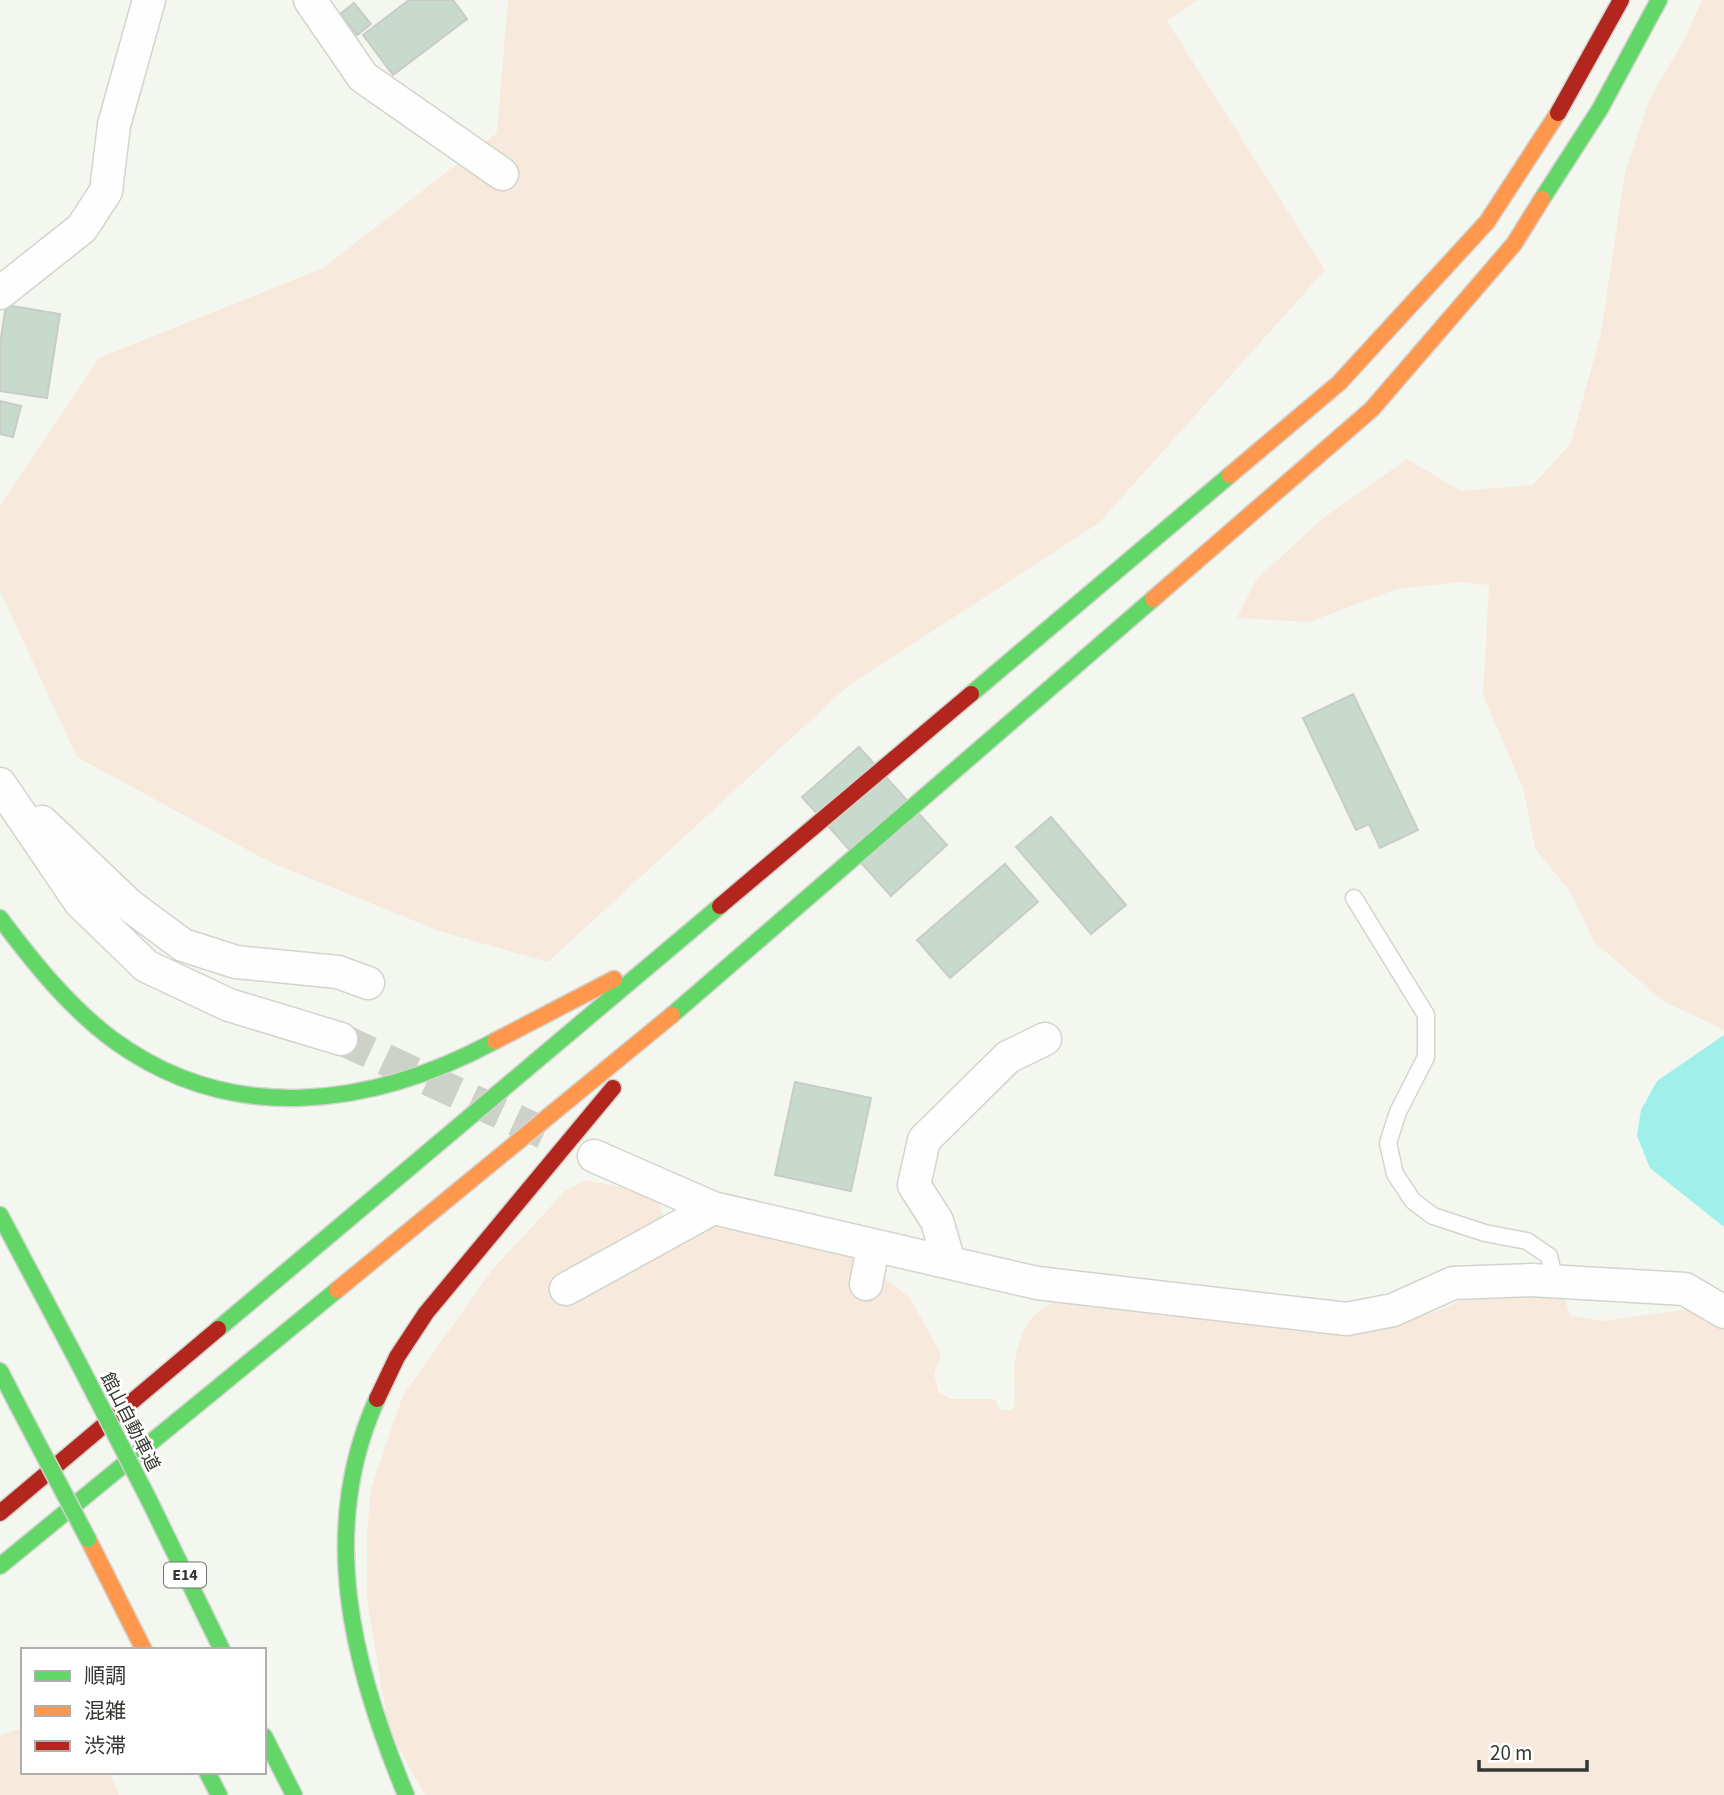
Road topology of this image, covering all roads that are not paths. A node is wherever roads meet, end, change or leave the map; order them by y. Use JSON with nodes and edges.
{"nodes":[{"id":1,"x":149,"y":0,"type":"edge"},
{"id":2,"x":310,"y":0,"type":"edge"},
{"id":3,"x":1621,"y":0,"type":"edge"},
{"id":4,"x":1659,"y":0,"type":"edge"},
{"id":5,"x":502,"y":174,"type":"dead end"},
{"id":6,"x":0,"y":293,"type":"edge"},
{"id":7,"x":0,"y":783,"type":"edge"},
{"id":8,"x":1354,"y":898,"type":"dead end"},
{"id":9,"x":0,"y":918,"type":"edge"},
{"id":10,"x":658,"y":959,"type":"junction"},
{"id":11,"x":368,"y":983,"type":"dead end"},
{"id":12,"x":688,"y":1002,"type":"junction"},
{"id":13,"x":341,"y":1039,"type":"tunnel mouth"},
{"id":14,"x":1045,"y":1039,"type":"dead end"},
{"id":15,"x":594,"y":1156,"type":"dead end"},
{"id":16,"x":713,"y":1208,"type":"junction"},
{"id":17,"x":0,"y":1215,"type":"edge"},
{"id":18,"x":873,"y":1247,"type":"junction"},
{"id":19,"x":949,"y":1262,"type":"junction"},
{"id":20,"x":1555,"y":1281,"type":"junction"},
{"id":21,"x":866,"y":1284,"type":"dead end"},
{"id":22,"x":566,"y":1289,"type":"dead end"},
{"id":23,"x":1724,"y":1312,"type":"edge"},
{"id":24,"x":0,"y":1371,"type":"edge"},
{"id":25,"x":0,"y":1513,"type":"edge"},
{"id":26,"x":0,"y":1566,"type":"edge"},
{"id":27,"x":143,"y":1648,"type":"edge"},
{"id":28,"x":221,"y":1648,"type":"edge"},
{"id":29,"x":266,"y":1740,"type":"edge"},
{"id":30,"x":208,"y":1774,"type":"edge"},
{"id":31,"x":219,"y":1795,"type":"edge"},
{"id":32,"x":294,"y":1795,"type":"edge"},
{"id":33,"x":406,"y":1795,"type":"edge"}],
"edges":[{"from":1,"to":6,"type":"street"},
{"from":2,"to":5,"type":"street"},
{"from":3,"to":10,"type":"highway"},
{"from":4,"to":12,"type":"highway"},
{"from":7,"to":11,"type":"street"},
{"from":7,"to":13,"type":"street"},
{"from":8,"to":20,"type":"lane"},
{"from":9,"to":10,"type":"highway"},
{"from":10,"to":25,"type":"highway"},
{"from":12,"to":26,"type":"highway"},
{"from":12,"to":33,"type":"highway"},
{"from":14,"to":19,"type":"street"},
{"from":15,"to":16,"type":"street"},
{"from":16,"to":18,"type":"street"},
{"from":16,"to":22,"type":"street"},
{"from":17,"to":28,"type":"highway","name":"館山自動車道","number":"E14","bridge":true},
{"from":18,"to":19,"type":"street"},
{"from":18,"to":21,"type":"street"},
{"from":19,"to":20,"type":"street"},
{"from":20,"to":23,"type":"street"},
{"from":24,"to":27,"type":"highway","bridge":true},
{"from":29,"to":32,"type":"highway"},
{"from":30,"to":31,"type":"highway"}]}
